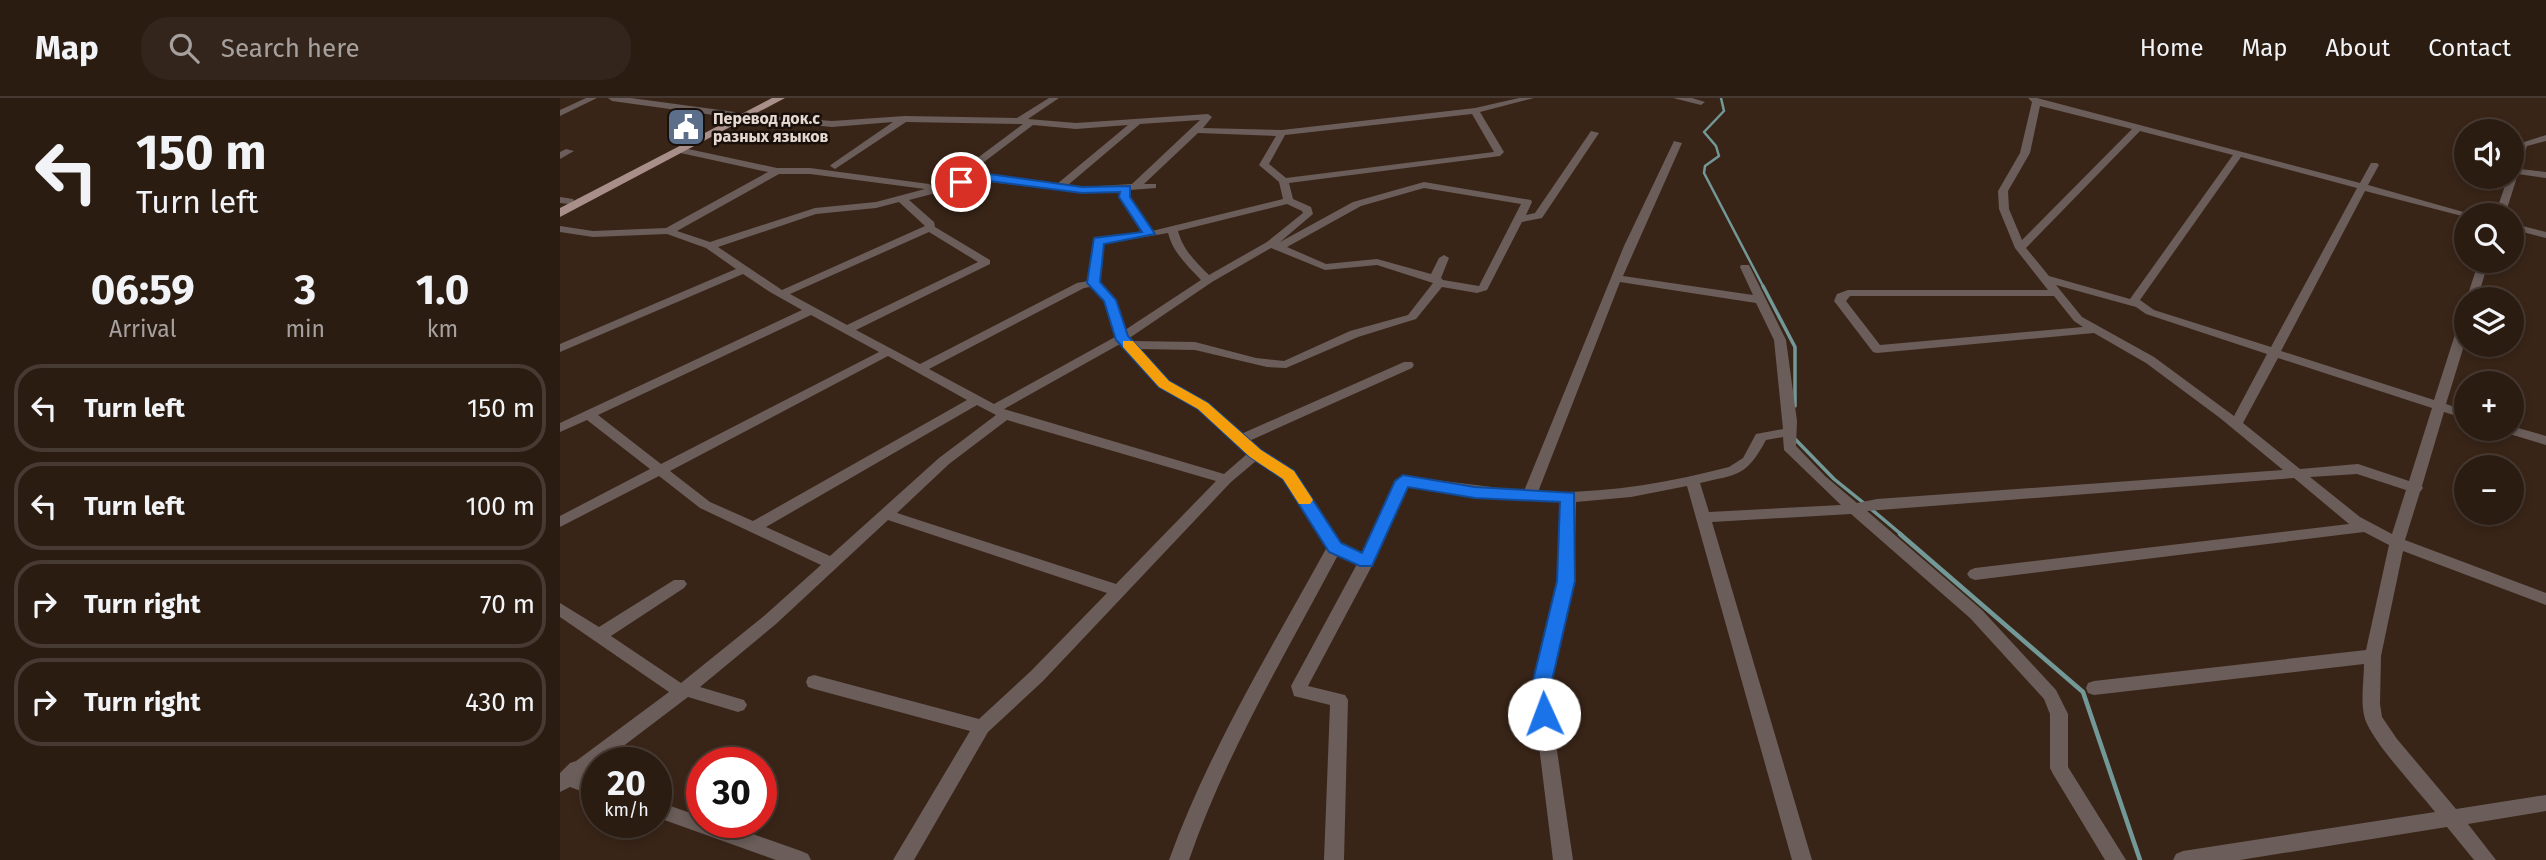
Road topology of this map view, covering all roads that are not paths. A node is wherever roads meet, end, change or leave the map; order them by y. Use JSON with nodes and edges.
{"nodes":[{"id":1,"x":593,"y":98,"type":"edge"},
{"id":2,"x":612,"y":98,"type":"edge"},
{"id":3,"x":768,"y":98,"type":"edge"},
{"id":4,"x":780,"y":98,"type":"edge"},
{"id":5,"x":1055,"y":98,"type":"edge"},
{"id":6,"x":1530,"y":98,"type":"edge"},
{"id":7,"x":1677,"y":98,"type":"edge"},
{"id":8,"x":634,"y":99,"type":"edge"},
{"id":9,"x":2034,"y":100,"type":"edge"},
{"id":10,"x":1701,"y":102,"type":"dead end"},
{"id":11,"x":1475,"y":111,"type":"junction"},
{"id":12,"x":560,"y":113,"type":"edge"},
{"id":13,"x":740,"y":116,"type":"junction"},
{"id":14,"x":905,"y":119,"type":"junction"},
{"id":15,"x":1019,"y":121,"type":"junction"},
{"id":16,"x":1137,"y":122,"type":"junction"},
{"id":17,"x":1030,"y":123,"type":"junction"},
{"id":18,"x":1196,"y":130,"type":"junction"},
{"id":19,"x":2137,"y":130,"type":"junction"},
{"id":20,"x":1282,"y":133,"type":"junction"},
{"id":21,"x":1594,"y":133,"type":"dead end"},
{"id":22,"x":2546,"y":138,"type":"edge"},
{"id":23,"x":1677,"y":143,"type":"dead end"},
{"id":24,"x":2524,"y":144,"type":"edge"},
{"id":25,"x":679,"y":150,"type":"junction"},
{"id":26,"x":2238,"y":153,"type":"junction"},
{"id":27,"x":2374,"y":164,"type":"dead end"},
{"id":28,"x":835,"y":166,"type":"dead end"},
{"id":29,"x":777,"y":171,"type":"junction"},
{"id":30,"x":2524,"y":172,"type":"edge"},
{"id":31,"x":2546,"y":175,"type":"edge"},
{"id":32,"x":1284,"y":181,"type":"junction"},
{"id":33,"x":947,"y":185,"type":"junction"},
{"id":34,"x":1153,"y":186,"type":"dead end"},
{"id":35,"x":1059,"y":187,"type":"junction"},
{"id":36,"x":2361,"y":187,"type":"junction"},
{"id":37,"x":934,"y":188,"type":"junction"},
{"id":38,"x":1130,"y":188,"type":"junction"},
{"id":39,"x":902,"y":199,"type":"junction"},
{"id":40,"x":1288,"y":201,"type":"junction"},
{"id":41,"x":563,"y":202,"type":"edge"},
{"id":42,"x":2454,"y":211,"type":"edge"},
{"id":43,"x":560,"y":213,"type":"edge"},
{"id":44,"x":1519,"y":219,"type":"junction"},
{"id":45,"x":930,"y":228,"type":"junction"},
{"id":46,"x":560,"y":229,"type":"edge"},
{"id":47,"x":1172,"y":229,"type":"junction"},
{"id":48,"x":2524,"y":230,"type":"edge"},
{"id":49,"x":668,"y":231,"type":"junction"},
{"id":50,"x":1149,"y":234,"type":"junction"},
{"id":51,"x":2546,"y":236,"type":"edge"},
{"id":52,"x":710,"y":246,"type":"junction"},
{"id":53,"x":1275,"y":246,"type":"junction"},
{"id":54,"x":2020,"y":248,"type":"junction"},
{"id":55,"x":1444,"y":258,"type":"dead end"},
{"id":56,"x":1745,"y":267,"type":"dead end"},
{"id":57,"x":742,"y":270,"type":"junction"},
{"id":58,"x":1617,"y":278,"type":"junction"},
{"id":59,"x":2047,"y":279,"type":"junction"},
{"id":60,"x":1208,"y":280,"type":"junction"},
{"id":61,"x":1437,"y":281,"type":"junction"},
{"id":62,"x":1093,"y":283,"type":"junction"},
{"id":63,"x":2058,"y":293,"type":"junction"},
{"id":64,"x":781,"y":294,"type":"junction"},
{"id":65,"x":1762,"y":300,"type":"junction"},
{"id":66,"x":2136,"y":304,"type":"junction"},
{"id":67,"x":812,"y":310,"type":"junction"},
{"id":68,"x":2096,"y":329,"type":"junction"},
{"id":69,"x":846,"y":330,"type":"junction"},
{"id":70,"x":1125,"y":341,"type":"junction"},
{"id":71,"x":560,"y":348,"type":"edge"},
{"id":72,"x":887,"y":352,"type":"junction"},
{"id":73,"x":2275,"y":354,"type":"junction"},
{"id":74,"x":2455,"y":357,"type":"edge"},
{"id":75,"x":1408,"y":365,"type":"dead end"},
{"id":76,"x":919,"y":369,"type":"junction"},
{"id":77,"x":976,"y":400,"type":"junction"},
{"id":78,"x":2441,"y":407,"type":"junction"},
{"id":79,"x":2454,"y":411,"type":"edge"},
{"id":80,"x":1000,"y":412,"type":"junction"},
{"id":81,"x":589,"y":415,"type":"junction"},
{"id":82,"x":2236,"y":424,"type":"junction"},
{"id":83,"x":560,"y":428,"type":"edge"},
{"id":84,"x":1789,"y":432,"type":"junction"},
{"id":85,"x":2524,"y":434,"type":"edge"},
{"id":86,"x":1239,"y":440,"type":"junction"},
{"id":87,"x":2546,"y":441,"type":"edge"},
{"id":88,"x":1255,"y":454,"type":"junction"},
{"id":89,"x":663,"y":470,"type":"junction"},
{"id":90,"x":2297,"y":473,"type":"junction"},
{"id":91,"x":1226,"y":479,"type":"junction"},
{"id":92,"x":1692,"y":479,"type":"junction"},
{"id":93,"x":2416,"y":488,"type":"junction"},
{"id":94,"x":1530,"y":494,"type":"junction"},
{"id":95,"x":1569,"y":497,"type":"junction"},
{"id":96,"x":1855,"y":509,"type":"junction"},
{"id":97,"x":886,"y":514,"type":"junction"},
{"id":98,"x":1703,"y":517,"type":"junction"},
{"id":99,"x":560,"y":522,"type":"edge"},
{"id":100,"x":755,"y":527,"type":"junction"},
{"id":101,"x":2365,"y":527,"type":"junction"},
{"id":102,"x":2398,"y":543,"type":"junction"},
{"id":103,"x":1339,"y":549,"type":"junction"},
{"id":104,"x":1366,"y":562,"type":"junction"},
{"id":105,"x":833,"y":564,"type":"junction"},
{"id":106,"x":1975,"y":574,"type":"dead end"},
{"id":107,"x":679,"y":584,"type":"dead end"},
{"id":108,"x":1120,"y":591,"type":"junction"},
{"id":109,"x":2546,"y":598,"type":"edge"},
{"id":110,"x":562,"y":614,"type":"edge"},
{"id":111,"x":598,"y":636,"type":"junction"},
{"id":112,"x":2372,"y":656,"type":"junction"},
{"id":113,"x":814,"y":682,"type":"dead end"},
{"id":114,"x":2094,"y":688,"type":"dead end"},
{"id":115,"x":683,"y":691,"type":"junction"},
{"id":116,"x":738,"y":705,"type":"dead end"},
{"id":117,"x":982,"y":727,"type":"junction"},
{"id":118,"x":576,"y":769,"type":"junction"},
{"id":119,"x":560,"y":784,"type":"edge"},
{"id":120,"x":581,"y":784,"type":"edge"},
{"id":121,"x":2546,"y":803,"type":"edge"},
{"id":122,"x":672,"y":815,"type":"edge"},
{"id":123,"x":2451,"y":817,"type":"junction"},
{"id":124,"x":801,"y":860,"type":"edge"},
{"id":125,"x":903,"y":860,"type":"edge"},
{"id":126,"x":1179,"y":860,"type":"edge"},
{"id":127,"x":1334,"y":860,"type":"edge"},
{"id":128,"x":1563,"y":860,"type":"edge"},
{"id":129,"x":1802,"y":860,"type":"edge"},
{"id":130,"x":2116,"y":860,"type":"edge"},
{"id":131,"x":2183,"y":860,"type":"edge"},
{"id":132,"x":2486,"y":860,"type":"edge"}],
"edges":[{"from":1,"to":12,"type":"street"},
{"from":2,"to":8,"type":"street"},
{"from":3,"to":13,"type":"main road"},
{"from":4,"to":13,"type":"main road"},
{"from":5,"to":15,"type":"street"},
{"from":6,"to":11,"type":"street"},
{"from":7,"to":10,"type":"street"},
{"from":8,"to":13,"type":"street"},
{"from":9,"to":19,"type":"street"},
{"from":9,"to":54,"type":"street"},
{"from":11,"to":20,"type":"street"},
{"from":11,"to":32,"type":"street"},
{"from":13,"to":14,"type":"street"},
{"from":13,"to":25,"type":"main road"},
{"from":13,"to":41,"type":"main road"},
{"from":14,"to":15,"type":"street"},
{"from":14,"to":28,"type":"street"},
{"from":15,"to":17,"type":"street"},
{"from":16,"to":17,"type":"street"},
{"from":16,"to":18,"type":"street"},
{"from":16,"to":35,"type":"street"},
{"from":17,"to":33,"type":"street"},
{"from":18,"to":20,"type":"street"},
{"from":18,"to":38,"type":"street"},
{"from":19,"to":26,"type":"street"},
{"from":19,"to":54,"type":"street"},
{"from":20,"to":32,"type":"street"},
{"from":21,"to":44,"type":"street"},
{"from":22,"to":24,"type":"street"},
{"from":23,"to":58,"type":"street"},
{"from":25,"to":29,"type":"street"},
{"from":25,"to":43,"type":"main road"},
{"from":26,"to":36,"type":"street"},
{"from":26,"to":66,"type":"street"},
{"from":27,"to":36,"type":"street"},
{"from":29,"to":37,"type":"street"},
{"from":29,"to":49,"type":"street"},
{"from":30,"to":31,"type":"street"},
{"from":32,"to":40,"type":"street"},
{"from":33,"to":35,"type":"street"},
{"from":33,"to":37,"type":"street"},
{"from":34,"to":38,"type":"street"},
{"from":35,"to":38,"type":"street"},
{"from":36,"to":42,"type":"street"},
{"from":36,"to":73,"type":"street"},
{"from":37,"to":39,"type":"street"},
{"from":38,"to":50,"type":"street"},
{"from":39,"to":45,"type":"street"},
{"from":39,"to":52,"type":"street"},
{"from":40,"to":47,"type":"street"},
{"from":40,"to":53,"type":"street"},
{"from":44,"to":53,"type":"street"},
{"from":44,"to":61,"type":"street"},
{"from":45,"to":64,"type":"street"},
{"from":45,"to":69,"type":"street"},
{"from":46,"to":49,"type":"street"},
{"from":47,"to":50,"type":"street"},
{"from":47,"to":60,"type":"street"},
{"from":48,"to":51,"type":"street"},
{"from":49,"to":52,"type":"street"},
{"from":50,"to":62,"type":"street"},
{"from":52,"to":57,"type":"street"},
{"from":53,"to":60,"type":"street"},
{"from":53,"to":61,"type":"street"},
{"from":54,"to":59,"type":"street"},
{"from":55,"to":61,"type":"street"},
{"from":56,"to":65,"type":"street"},
{"from":57,"to":64,"type":"street"},
{"from":57,"to":71,"type":"street"},
{"from":58,"to":65,"type":"street"},
{"from":58,"to":94,"type":"street"},
{"from":59,"to":63,"type":"street"},
{"from":59,"to":66,"type":"street"},
{"from":60,"to":70,"type":"street"},
{"from":61,"to":70,"type":"street"},
{"from":62,"to":70,"type":"street"},
{"from":62,"to":76,"type":"street"},
{"from":63,"to":68,"type":"street"},
{"from":63,"to":68,"type":"street"},
{"from":64,"to":67,"type":"street"},
{"from":65,"to":84,"type":"street"},
{"from":66,"to":73,"type":"street"},
{"from":67,"to":69,"type":"street"},
{"from":67,"to":81,"type":"street"},
{"from":68,"to":82,"type":"street"},
{"from":69,"to":72,"type":"street"},
{"from":70,"to":80,"type":"street"},
{"from":70,"to":86,"type":"street"},
{"from":72,"to":76,"type":"street"},
{"from":72,"to":89,"type":"street"},
{"from":73,"to":78,"type":"street"},
{"from":73,"to":82,"type":"street"},
{"from":74,"to":78,"type":"street"},
{"from":75,"to":86,"type":"street"},
{"from":76,"to":77,"type":"street"},
{"from":77,"to":80,"type":"street"},
{"from":77,"to":100,"type":"street"},
{"from":78,"to":79,"type":"street"},
{"from":78,"to":93,"type":"street"},
{"from":80,"to":91,"type":"street"},
{"from":80,"to":97,"type":"street"},
{"from":81,"to":83,"type":"street"},
{"from":81,"to":89,"type":"street"},
{"from":82,"to":90,"type":"street"},
{"from":84,"to":92,"type":"street"},
{"from":84,"to":96,"type":"street"},
{"from":85,"to":87,"type":"street"},
{"from":86,"to":88,"type":"street"},
{"from":88,"to":91,"type":"street"},
{"from":88,"to":103,"type":"street"},
{"from":89,"to":99,"type":"street"},
{"from":89,"to":100,"type":"street"},
{"from":90,"to":93,"type":"street"},
{"from":90,"to":96,"type":"street"},
{"from":90,"to":101,"type":"street"},
{"from":91,"to":108,"type":"street"},
{"from":92,"to":95,"type":"street"},
{"from":92,"to":98,"type":"street"},
{"from":93,"to":102,"type":"street"},
{"from":94,"to":95,"type":"street"},
{"from":94,"to":104,"type":"street"},
{"from":95,"to":128,"type":"street"},
{"from":96,"to":98,"type":"street"},
{"from":96,"to":130,"type":"street"},
{"from":97,"to":105,"type":"street"},
{"from":97,"to":108,"type":"street"},
{"from":98,"to":129,"type":"street"},
{"from":100,"to":105,"type":"street"},
{"from":101,"to":102,"type":"street"},
{"from":101,"to":106,"type":"street"},
{"from":102,"to":109,"type":"street"},
{"from":102,"to":112,"type":"street"},
{"from":103,"to":104,"type":"street"},
{"from":103,"to":126,"type":"street"},
{"from":104,"to":127,"type":"street"},
{"from":105,"to":115,"type":"street"},
{"from":107,"to":111,"type":"street"},
{"from":108,"to":117,"type":"street"},
{"from":110,"to":111,"type":"street"},
{"from":111,"to":115,"type":"street"},
{"from":112,"to":114,"type":"street"},
{"from":112,"to":123,"type":"street"},
{"from":113,"to":117,"type":"street"},
{"from":115,"to":116,"type":"street"},
{"from":115,"to":118,"type":"street"},
{"from":117,"to":125,"type":"street"},
{"from":118,"to":119,"type":"street"},
{"from":118,"to":120,"type":"street"},
{"from":121,"to":123,"type":"street"},
{"from":122,"to":124,"type":"street"},
{"from":123,"to":131,"type":"street"},
{"from":123,"to":132,"type":"street"}]}
